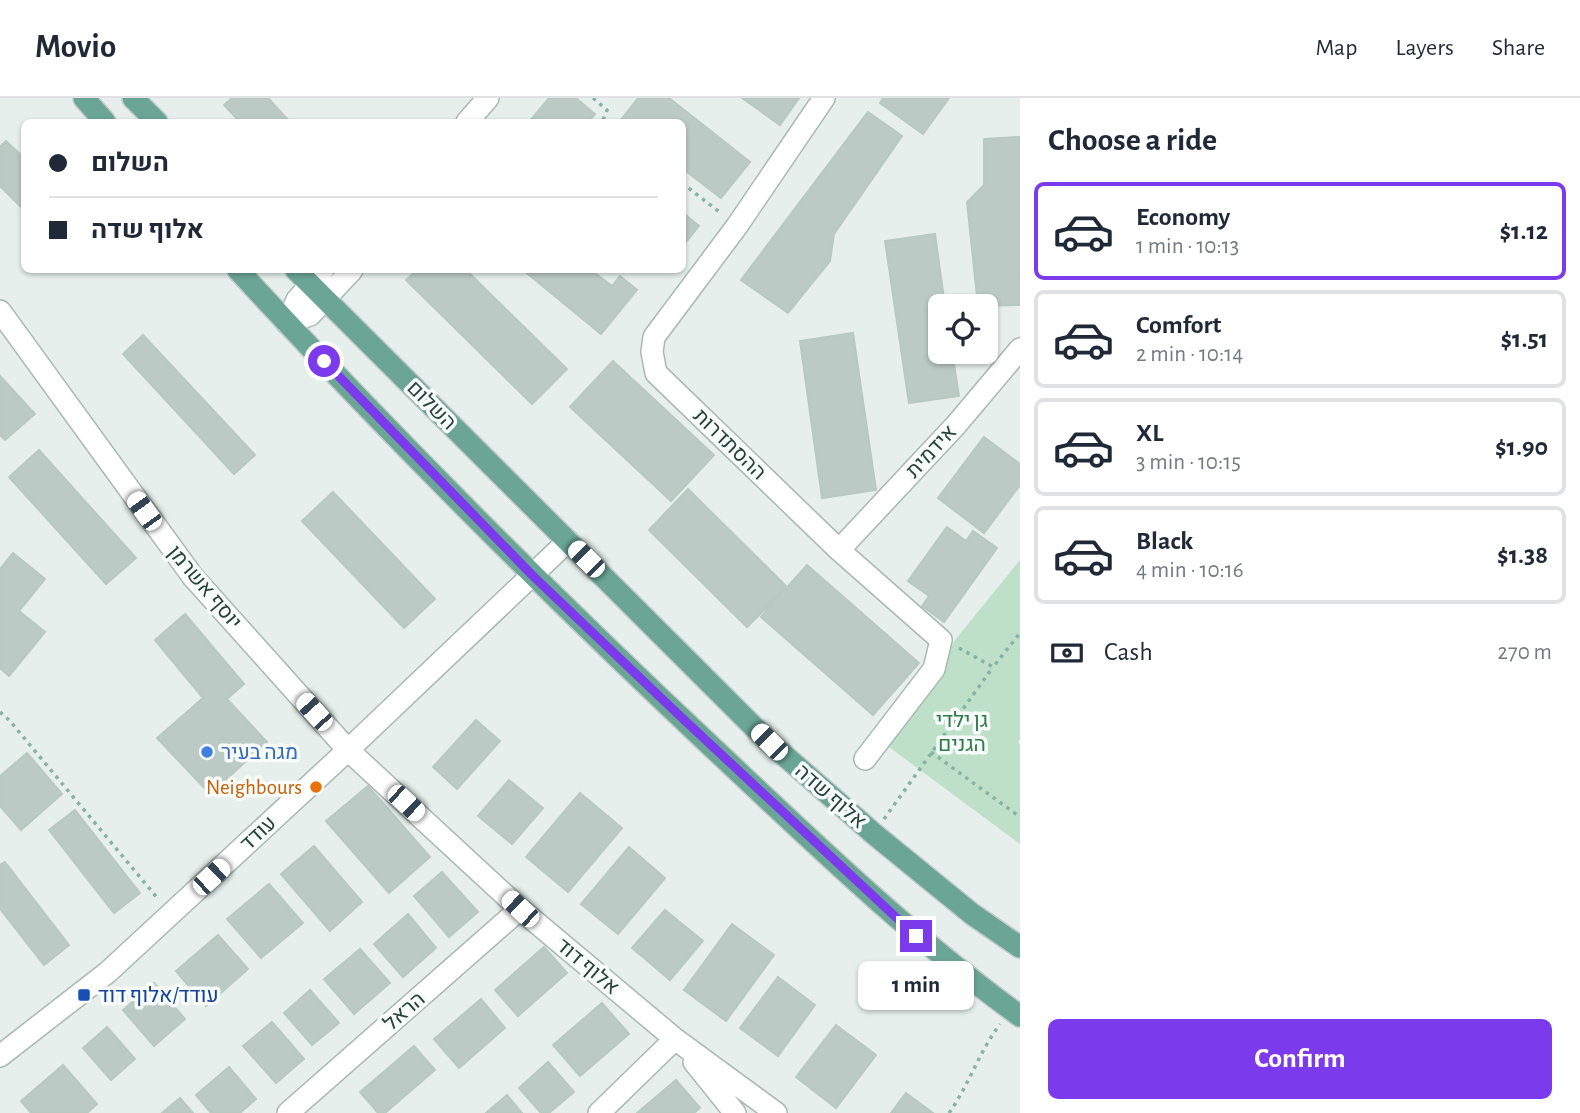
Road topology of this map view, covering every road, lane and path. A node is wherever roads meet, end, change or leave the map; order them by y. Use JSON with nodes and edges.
{"nodes":[{"id":1,"x":84,"y":98,"type":"edge"},
{"id":2,"x":133,"y":98,"type":"edge"},
{"id":3,"x":488,"y":98,"type":"edge"},
{"id":4,"x":593,"y":98,"type":"edge"},
{"id":5,"x":824,"y":98,"type":"edge"},
{"id":6,"x":102,"y":119,"type":"edge"},
{"id":7,"x":154,"y":119,"type":"edge"},
{"id":8,"x":470,"y":119,"type":"edge"},
{"id":9,"x":603,"y":119,"type":"edge"},
{"id":10,"x":686,"y":186,"type":"edge"},
{"id":11,"x":737,"y":226,"type":"junction"},
{"id":12,"x":241,"y":273,"type":"edge"},
{"id":13,"x":349,"y":273,"type":"edge"},
{"id":14,"x":310,"y":274,"type":"edge"},
{"id":15,"x":326,"y":300,"type":"junction"},
{"id":16,"x":0,"y":311,"type":"edge"},
{"id":17,"x":286,"y":323,"type":"junction"},
{"id":18,"x":1020,"y":349,"type":"edge"},
{"id":19,"x":568,"y":541,"type":"junction"},
{"id":20,"x":839,"y":550,"type":"junction"},
{"id":21,"x":532,"y":575,"type":"junction"},
{"id":22,"x":1020,"y":633,"type":"edge"},
{"id":23,"x":935,"y":635,"type":"junction"},
{"id":24,"x":993,"y":667,"type":"junction"},
{"id":25,"x":0,"y":712,"type":"edge"},
{"id":26,"x":348,"y":750,"type":"junction"},
{"id":27,"x":931,"y":752,"type":"junction"},
{"id":28,"x":864,"y":759,"type":"dead end"},
{"id":29,"x":1020,"y":817,"type":"edge"},
{"id":30,"x":874,"y":834,"type":"junction"},
{"id":31,"x":520,"y":909,"type":"junction"},
{"id":32,"x":171,"y":914,"type":"junction"},
{"id":33,"x":1020,"y":947,"type":"edge"},
{"id":34,"x":1015,"y":1013,"type":"edge"},
{"id":35,"x":676,"y":1039,"type":"junction"},
{"id":36,"x":0,"y":1056,"type":"edge"},
{"id":37,"x":288,"y":1113,"type":"edge"},
{"id":38,"x":599,"y":1113,"type":"edge"},
{"id":39,"x":735,"y":1113,"type":"edge"},
{"id":40,"x":776,"y":1113,"type":"edge"},
{"id":41,"x":948,"y":1113,"type":"edge"}],
"edges":[{"from":1,"to":6,"type":"main road"},
{"from":2,"to":7,"type":"main road"},
{"from":3,"to":8,"type":"street"},
{"from":4,"to":9,"type":"path"},
{"from":5,"to":11,"type":"street","name":"ההסתדרות"},
{"from":10,"to":11,"type":"path"},
{"from":11,"to":20,"type":"street","name":"ההסתדרות"},
{"from":12,"to":17,"type":"main road"},
{"from":13,"to":15,"type":"street"},
{"from":14,"to":15,"type":"main road","name":"השלום"},
{"from":14,"to":17,"type":"street"},
{"from":15,"to":17,"type":"street"},
{"from":15,"to":19,"type":"main road","name":"השלום"},
{"from":16,"to":26,"type":"street","name":"יוסף אשרמן"},
{"from":17,"to":21,"type":"main road"},
{"from":18,"to":20,"type":"street","name":"אידמית"},
{"from":19,"to":21,"type":"street","name":"עודד"},
{"from":19,"to":30,"type":"main road","name":"אלוף שדה"},
{"from":20,"to":23,"type":"street","name":"ההסתדרות"},
{"from":21,"to":26,"type":"street","name":"עודד"},
{"from":21,"to":34,"type":"main road"},
{"from":22,"to":24,"type":"path"},
{"from":23,"to":24,"type":"path"},
{"from":23,"to":28,"type":"street"},
{"from":24,"to":27,"type":"path"},
{"from":25,"to":32,"type":"path"},
{"from":26,"to":31,"type":"street","name":"אלוף דוד"},
{"from":26,"to":32,"type":"street","name":"עודד"},
{"from":27,"to":29,"type":"path"},
{"from":27,"to":30,"type":"path"},
{"from":30,"to":33,"type":"main road","name":"אלוף שדה"},
{"from":31,"to":35,"type":"street","name":"אלוף דוד"},
{"from":31,"to":37,"type":"street","name":"הראל"},
{"from":32,"to":36,"type":"street","name":"עודד"},
{"from":34,"to":41,"type":"path"},
{"from":35,"to":38,"type":"street"},
{"from":35,"to":39,"type":"street"},
{"from":35,"to":40,"type":"street","name":"אלוף דוד"}]}
